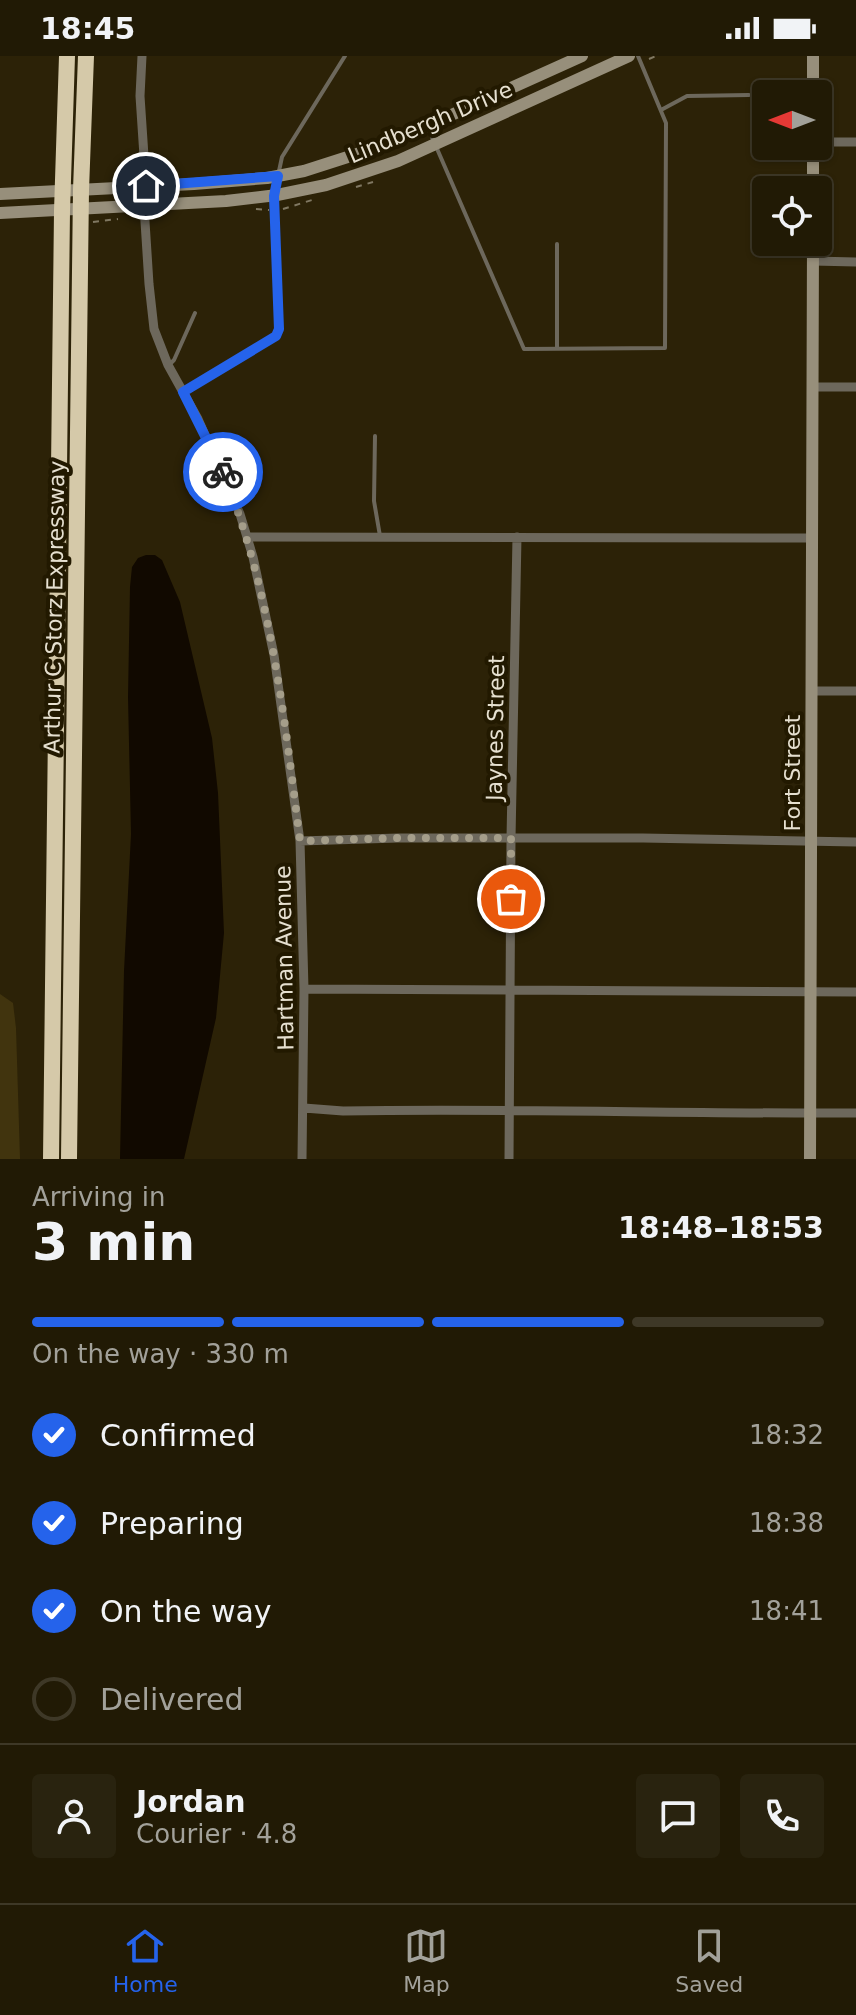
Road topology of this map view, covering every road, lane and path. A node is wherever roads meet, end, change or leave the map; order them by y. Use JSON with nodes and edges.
{"nodes":[{"id":1,"x":67,"y":56,"type":"edge"},
{"id":2,"x":86,"y":56,"type":"edge"},
{"id":3,"x":142,"y":56,"type":"edge"},
{"id":4,"x":345,"y":56,"type":"edge"},
{"id":5,"x":582,"y":56,"type":"edge"},
{"id":6,"x":629,"y":56,"type":"edge"},
{"id":7,"x":638,"y":56,"type":"edge"},
{"id":8,"x":812,"y":58,"type":"edge"},
{"id":9,"x":813,"y":80,"type":"edge"},
{"id":10,"x":749,"y":95,"type":"dead end"},
{"id":11,"x":661,"y":110,"type":"junction"},
{"id":12,"x":427,"y":126,"type":"junction"},
{"id":13,"x":832,"y":142,"type":"edge"},
{"id":14,"x":856,"y":142,"type":"edge"},
{"id":15,"x":436,"y":144,"type":"junction"},
{"id":16,"x":278,"y":176,"type":"junction"},
{"id":17,"x":146,"y":186,"type":"junction"},
{"id":18,"x":81,"y":190,"type":"junction"},
{"id":19,"x":63,"y":191,"type":"junction"},
{"id":20,"x":0,"y":194,"type":"edge"},
{"id":21,"x":274,"y":196,"type":"junction"},
{"id":22,"x":144,"y":206,"type":"junction"},
{"id":23,"x":81,"y":209,"type":"junction"},
{"id":24,"x":62,"y":211,"type":"junction"},
{"id":25,"x":0,"y":213,"type":"edge"},
{"id":26,"x":557,"y":244,"type":"dead end"},
{"id":27,"x":813,"y":256,"type":"edge"},
{"id":28,"x":813,"y":261,"type":"junction"},
{"id":29,"x":856,"y":262,"type":"edge"},
{"id":30,"x":195,"y":313,"type":"dead end"},
{"id":31,"x":557,"y":349,"type":"junction"},
{"id":32,"x":168,"y":365,"type":"junction"},
{"id":33,"x":813,"y":387,"type":"junction"},
{"id":34,"x":856,"y":387,"type":"edge"},
{"id":35,"x":183,"y":392,"type":"junction"},
{"id":36,"x":375,"y":436,"type":"dead end"},
{"id":37,"x":380,"y":536,"type":"junction"},
{"id":38,"x":248,"y":537,"type":"junction"},
{"id":39,"x":517,"y":537,"type":"junction"},
{"id":40,"x":813,"y":538,"type":"junction"},
{"id":41,"x":813,"y":691,"type":"junction"},
{"id":42,"x":856,"y":691,"type":"edge"},
{"id":43,"x":511,"y":838,"type":"junction"},
{"id":44,"x":300,"y":841,"type":"junction"},
{"id":45,"x":856,"y":842,"type":"edge"},
{"id":46,"x":812,"y":843,"type":"junction"},
{"id":47,"x":304,"y":989,"type":"junction"},
{"id":48,"x":511,"y":989,"type":"junction"},
{"id":49,"x":811,"y":992,"type":"junction"},
{"id":50,"x":856,"y":992,"type":"edge"},
{"id":51,"x":304,"y":1108,"type":"junction"},
{"id":52,"x":509,"y":1109,"type":"junction"},
{"id":53,"x":810,"y":1113,"type":"junction"},
{"id":54,"x":856,"y":1113,"type":"edge"},
{"id":55,"x":51,"y":1159,"type":"edge"},
{"id":56,"x":69,"y":1159,"type":"edge"},
{"id":57,"x":302,"y":1159,"type":"edge"},
{"id":58,"x":509,"y":1159,"type":"edge"},
{"id":59,"x":810,"y":1159,"type":"edge"}],
"edges":[{"from":1,"to":19,"type":"highway","name":"Arthur C Storz Expressway"},
{"from":2,"to":18,"type":"highway","name":"Arthur C Storz Expressway"},
{"from":3,"to":17,"type":"street"},
{"from":4,"to":16,"type":"lane"},
{"from":5,"to":12,"type":"street","name":"Lindbergh Drive"},
{"from":6,"to":15,"type":"street","name":"Lindbergh Drive"},
{"from":7,"to":11,"type":"lane"},
{"from":8,"to":9,"type":"street"},
{"from":10,"to":11,"type":"lane"},
{"from":11,"to":31,"type":"lane"},
{"from":12,"to":15,"type":"lane"},
{"from":12,"to":16,"type":"street","name":"Lindbergh Drive"},
{"from":13,"to":14,"type":"street"},
{"from":15,"to":21,"type":"street","name":"Lindbergh Drive"},
{"from":15,"to":31,"type":"lane"},
{"from":16,"to":17,"type":"street","name":"Lindbergh Drive"},
{"from":16,"to":21,"type":"lane"},
{"from":17,"to":18,"type":"street","name":"Lindbergh Drive"},
{"from":18,"to":19,"type":"street","name":"Lindbergh Drive"},
{"from":18,"to":23,"type":"highway","name":"Arthur C Storz Expressway"},
{"from":19,"to":20,"type":"street","name":"Lindbergh Drive"},
{"from":19,"to":24,"type":"highway","name":"Arthur C Storz Expressway"},
{"from":21,"to":22,"type":"street","name":"Lindbergh Drive"},
{"from":21,"to":35,"type":"lane"},
{"from":22,"to":23,"type":"street","name":"Lindbergh Drive"},
{"from":22,"to":32,"type":"street","name":"Hartman Avenue"},
{"from":23,"to":24,"type":"street","name":"Lindbergh Drive"},
{"from":23,"to":56,"type":"highway","name":"Arthur C Storz Expressway"},
{"from":24,"to":25,"type":"street","name":"Lindbergh Drive"},
{"from":24,"to":55,"type":"highway","name":"Arthur C Storz Expressway"},
{"from":26,"to":31,"type":"lane"},
{"from":27,"to":28,"type":"street","name":"Fort Street"},
{"from":28,"to":29,"type":"street"},
{"from":28,"to":33,"type":"street","name":"Fort Street"},
{"from":30,"to":32,"type":"lane"},
{"from":32,"to":35,"type":"street","name":"Hartman Avenue"},
{"from":33,"to":34,"type":"street"},
{"from":33,"to":40,"type":"street","name":"Fort Street"},
{"from":35,"to":38,"type":"street","name":"Hartman Avenue"},
{"from":36,"to":37,"type":"lane"},
{"from":37,"to":38,"type":"street"},
{"from":37,"to":39,"type":"street"},
{"from":38,"to":44,"type":"street","name":"Hartman Avenue"},
{"from":39,"to":40,"type":"street"},
{"from":39,"to":43,"type":"street","name":"Jaynes Street"},
{"from":40,"to":41,"type":"street","name":"Fort Street"},
{"from":41,"to":42,"type":"street"},
{"from":41,"to":46,"type":"street","name":"Fort Street"},
{"from":43,"to":44,"type":"street"},
{"from":43,"to":46,"type":"street"},
{"from":43,"to":48,"type":"street","name":"Jaynes Street"},
{"from":44,"to":47,"type":"street","name":"Hartman Avenue"},
{"from":45,"to":46,"type":"street"},
{"from":46,"to":49,"type":"street","name":"Fort Street"},
{"from":47,"to":48,"type":"street"},
{"from":47,"to":51,"type":"street","name":"Hartman Avenue"},
{"from":48,"to":49,"type":"street"},
{"from":48,"to":52,"type":"street","name":"Jaynes Street"},
{"from":49,"to":50,"type":"street"},
{"from":49,"to":53,"type":"street","name":"Fort Street"},
{"from":51,"to":52,"type":"street"},
{"from":51,"to":57,"type":"street","name":"Hartman Avenue"},
{"from":52,"to":53,"type":"street"},
{"from":52,"to":58,"type":"street","name":"Jaynes Street"},
{"from":53,"to":54,"type":"street"},
{"from":53,"to":59,"type":"street","name":"Fort Street"}]}
